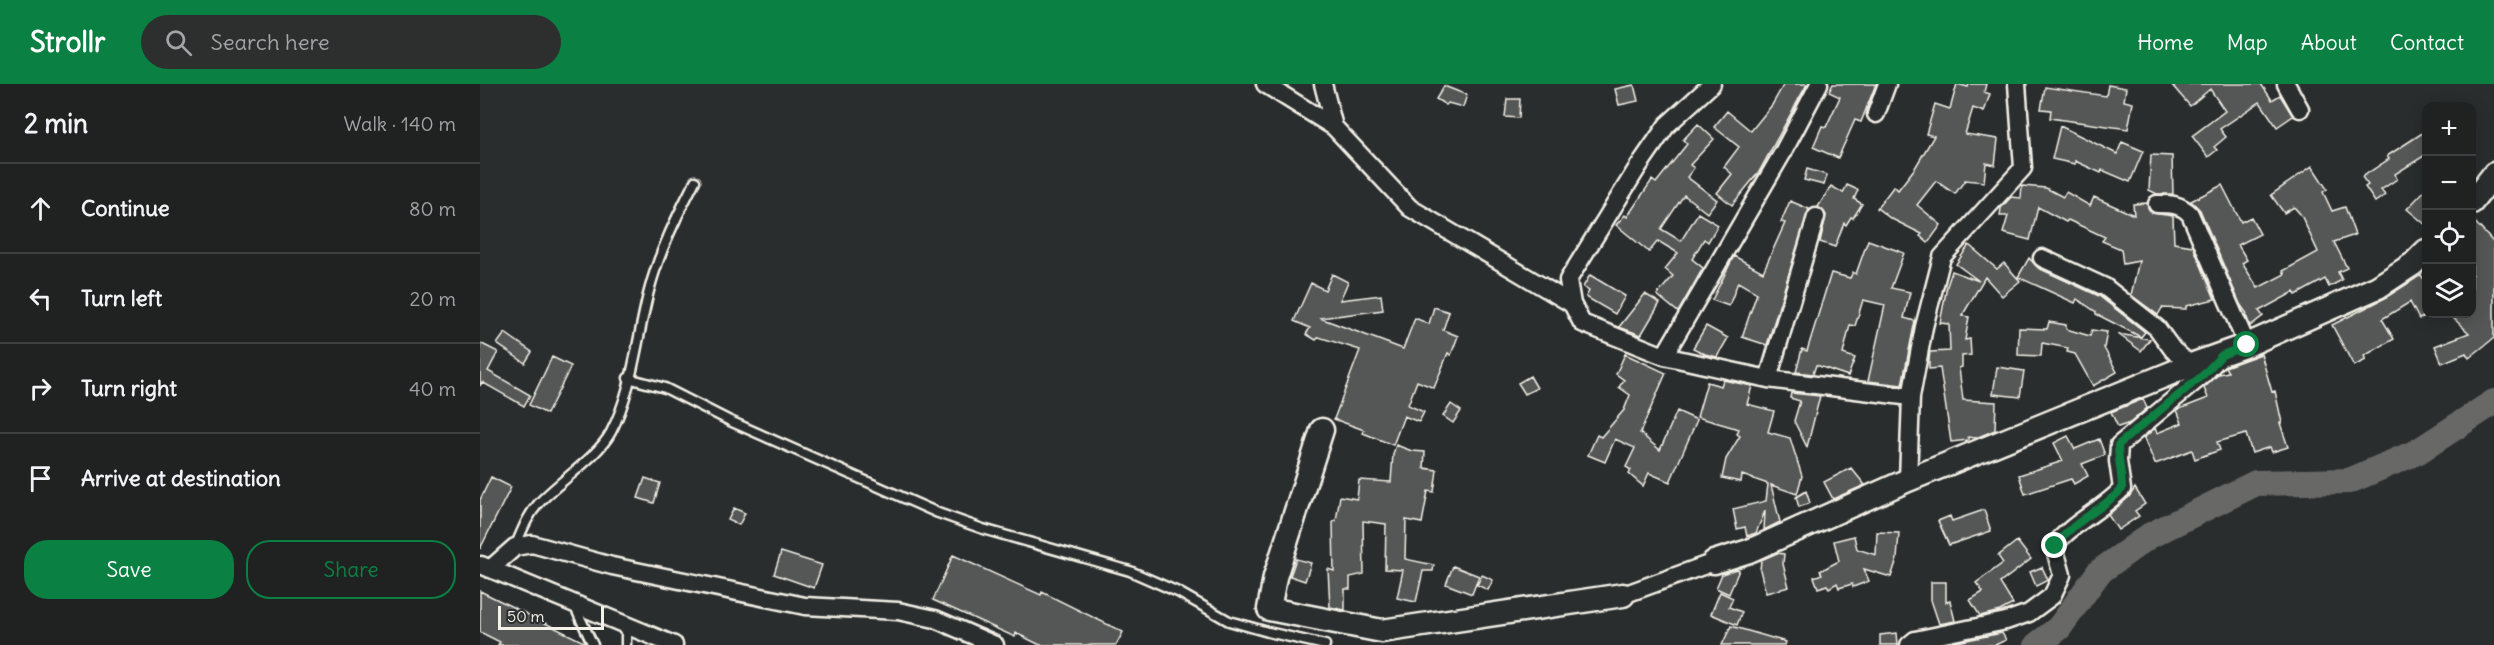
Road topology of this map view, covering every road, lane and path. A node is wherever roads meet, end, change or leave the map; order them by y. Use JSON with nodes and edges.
{"nodes":[{"id":1,"x":1265,"y":84,"type":"edge"},
{"id":2,"x":1323,"y":84,"type":"edge"},
{"id":3,"x":1712,"y":84,"type":"edge"},
{"id":4,"x":1820,"y":84,"type":"edge"},
{"id":5,"x":1887,"y":84,"type":"edge"},
{"id":6,"x":2017,"y":84,"type":"edge"},
{"id":7,"x":2286,"y":84,"type":"edge"},
{"id":8,"x":2300,"y":109,"type":"dead end"},
{"id":9,"x":1876,"y":114,"type":"dead end"},
{"id":10,"x":1334,"y":127,"type":"junction"},
{"id":11,"x":2494,"y":174,"type":"edge"},
{"id":12,"x":695,"y":181,"type":"dead end"},
{"id":13,"x":2476,"y":197,"type":"edge"},
{"id":14,"x":2157,"y":204,"type":"dead end"},
{"id":15,"x":1816,"y":217,"type":"dead end"},
{"id":16,"x":2422,"y":256,"type":"edge"},
{"id":17,"x":2042,"y":258,"type":"dead end"},
{"id":18,"x":1572,"y":304,"type":"junction"},
{"id":19,"x":2247,"y":345,"type":"junction"},
{"id":20,"x":2222,"y":355,"type":"junction"},
{"id":21,"x":1664,"y":356,"type":"junction"},
{"id":22,"x":2191,"y":365,"type":"junction"},
{"id":23,"x":628,"y":378,"type":"junction"},
{"id":24,"x":1768,"y":379,"type":"junction"},
{"id":25,"x":1911,"y":397,"type":"junction"},
{"id":26,"x":1322,"y":430,"type":"dead end"},
{"id":27,"x":1908,"y":480,"type":"junction"},
{"id":28,"x":515,"y":547,"type":"junction"},
{"id":29,"x":1714,"y":562,"type":"joint"},
{"id":30,"x":485,"y":567,"type":"edge"},
{"id":31,"x":1623,"y":595,"type":"joint"},
{"id":32,"x":574,"y":604,"type":"junction"},
{"id":33,"x":626,"y":626,"type":"junction"},
{"id":34,"x":593,"y":645,"type":"edge"},
{"id":35,"x":626,"y":645,"type":"edge"},
{"id":36,"x":674,"y":645,"type":"edge"},
{"id":37,"x":995,"y":645,"type":"edge"},
{"id":38,"x":1325,"y":645,"type":"edge"},
{"id":39,"x":1909,"y":645,"type":"edge"}],
"edges":[{"from":1,"to":10,"type":"street"},
{"from":2,"to":10,"type":"street"},
{"from":3,"to":18,"type":"street"},
{"from":4,"to":21,"type":"street"},
{"from":5,"to":9,"type":"street"},
{"from":6,"to":25,"type":"street"},
{"from":7,"to":8,"type":"street"},
{"from":10,"to":18,"type":"street"},
{"from":11,"to":13,"type":"street"},
{"from":12,"to":23,"type":"lane"},
{"from":14,"to":19,"type":"street"},
{"from":15,"to":24,"type":"street"},
{"from":16,"to":19,"type":"street"},
{"from":17,"to":22,"type":"street"},
{"from":18,"to":21,"type":"street"},
{"from":19,"to":20,"type":"street"},
{"from":20,"to":22,"type":"street"},
{"from":20,"to":39,"type":"street"},
{"from":21,"to":24,"type":"street"},
{"from":22,"to":27,"type":"street"},
{"from":23,"to":28,"type":"lane"},
{"from":23,"to":38,"type":"lane"},
{"from":24,"to":25,"type":"street"},
{"from":25,"to":27,"type":"street"},
{"from":26,"to":31,"type":"street"},
{"from":27,"to":29,"type":"street"},
{"from":28,"to":30,"type":"street"},
{"from":28,"to":37,"type":"street"},
{"from":29,"to":31,"type":"street"},
{"from":30,"to":32,"type":"street"},
{"from":32,"to":33,"type":"street"},
{"from":32,"to":34,"type":"lane"},
{"from":33,"to":35,"type":"lane"},
{"from":33,"to":36,"type":"street"}]}
